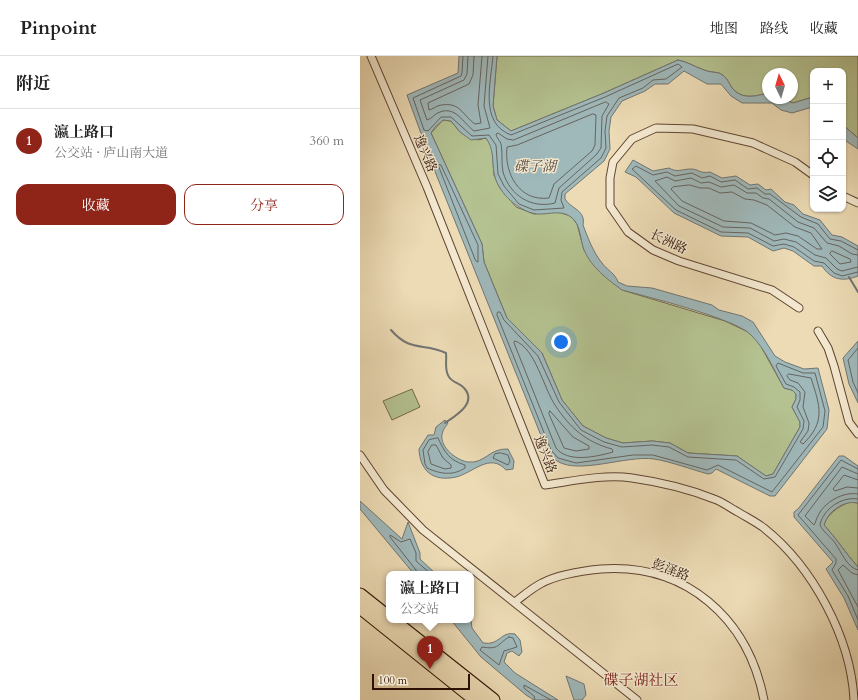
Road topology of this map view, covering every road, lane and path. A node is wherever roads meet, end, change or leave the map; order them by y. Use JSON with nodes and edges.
{"nodes":[{"id":1,"x":371,"y":56,"type":"edge"},
{"id":2,"x":810,"y":173,"type":"edge"},
{"id":3,"x":846,"y":197,"type":"edge"},
{"id":4,"x":858,"y":203,"type":"edge"},
{"id":5,"x":799,"y":308,"type":"dead end"},
{"id":6,"x":818,"y":331,"type":"dead end"},
{"id":7,"x":858,"y":434,"type":"edge"},
{"id":8,"x":360,"y":456,"type":"edge"},
{"id":9,"x":360,"y":595,"type":"edge"},
{"id":10,"x":514,"y":602,"type":"junction"},
{"id":11,"x":360,"y":607,"type":"edge"},
{"id":12,"x":386,"y":616,"type":"edge"},
{"id":13,"x":396,"y":623,"type":"edge"},
{"id":14,"x":476,"y":700,"type":"edge"},
{"id":15,"x":493,"y":700,"type":"edge"},
{"id":16,"x":637,"y":700,"type":"edge"},
{"id":17,"x":764,"y":700,"type":"edge"},
{"id":18,"x":854,"y":700,"type":"edge"}],
"edges":[{"from":1,"to":18,"type":"street","name":"逸兴路"},
{"from":2,"to":5,"type":"street","name":"长洲路"},
{"from":3,"to":4,"type":"street"},
{"from":6,"to":7,"type":"street"},
{"from":8,"to":10,"type":"street"},
{"from":9,"to":12,"type":"highway"},
{"from":10,"to":16,"type":"street"},
{"from":10,"to":17,"type":"street","name":"彭泽路"},
{"from":11,"to":14,"type":"highway"},
{"from":13,"to":15,"type":"highway"}]}
